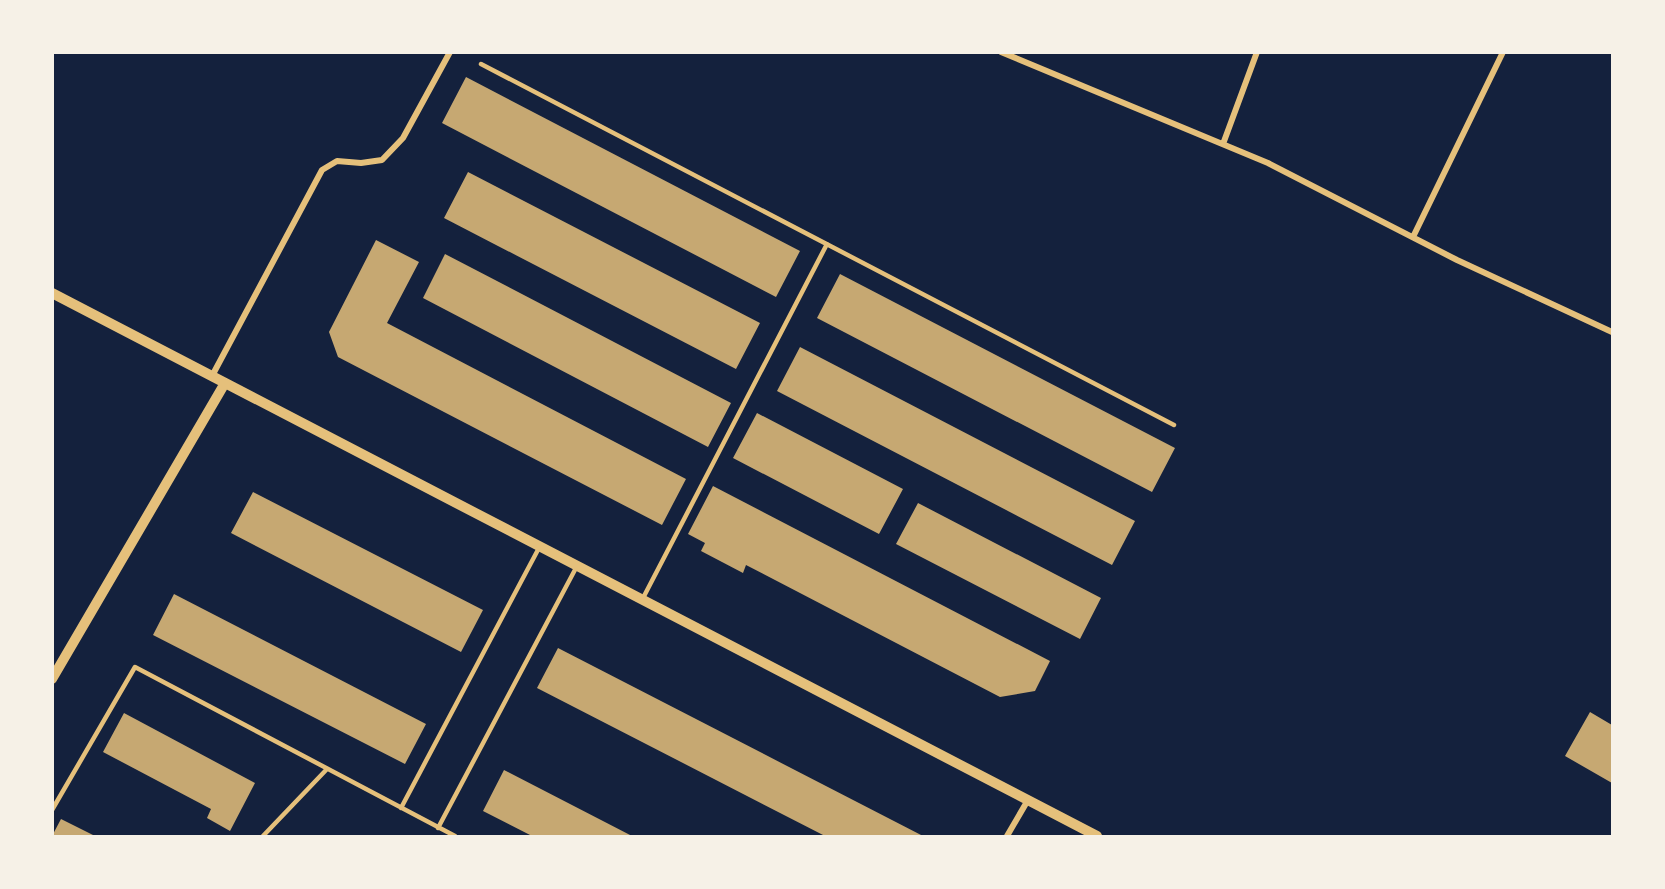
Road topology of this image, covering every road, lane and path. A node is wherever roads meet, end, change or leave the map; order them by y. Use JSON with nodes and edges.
{"nodes":[{"id":1,"x":450,"y":52,"type":"edge"},
{"id":2,"x":1001,"y":52,"type":"edge"},
{"id":3,"x":1257,"y":52,"type":"edge"},
{"id":4,"x":1503,"y":52,"type":"edge"},
{"id":5,"x":481,"y":64,"type":"dead end"},
{"id":6,"x":1223,"y":144,"type":"junction"},
{"id":7,"x":1413,"y":237,"type":"junction"},
{"id":8,"x":827,"y":244,"type":"junction"},
{"id":9,"x":52,"y":293,"type":"edge"},
{"id":10,"x":1612,"y":332,"type":"edge"},
{"id":11,"x":212,"y":376,"type":"junction"},
{"id":12,"x":225,"y":382,"type":"junction"},
{"id":13,"x":1174,"y":425,"type":"dead end"},
{"id":14,"x":540,"y":546,"type":"junction"},
{"id":15,"x":577,"y":566,"type":"junction"},
{"id":16,"x":642,"y":600,"type":"junction"},
{"id":17,"x":52,"y":679,"type":"edge"},
{"id":18,"x":327,"y":769,"type":"junction"},
{"id":19,"x":1028,"y":800,"type":"junction"},
{"id":20,"x":401,"y":808,"type":"junction"},
{"id":21,"x":52,"y":810,"type":"edge"},
{"id":22,"x":438,"y":828,"type":"junction"},
{"id":23,"x":263,"y":837,"type":"edge"},
{"id":24,"x":455,"y":837,"type":"edge"},
{"id":25,"x":1007,"y":837,"type":"edge"},
{"id":26,"x":1097,"y":837,"type":"edge"}],
"edges":[{"from":1,"to":11,"type":"street"},
{"from":2,"to":6,"type":"street"},
{"from":3,"to":6,"type":"street"},
{"from":4,"to":7,"type":"street"},
{"from":5,"to":8,"type":"lane"},
{"from":6,"to":7,"type":"street"},
{"from":7,"to":10,"type":"street"},
{"from":8,"to":13,"type":"lane"},
{"from":8,"to":16,"type":"lane"},
{"from":9,"to":11,"type":"street"},
{"from":11,"to":12,"type":"street"},
{"from":12,"to":14,"type":"street"},
{"from":12,"to":17,"type":"street"},
{"from":14,"to":15,"type":"street"},
{"from":14,"to":20,"type":"lane"},
{"from":15,"to":16,"type":"street"},
{"from":15,"to":22,"type":"lane"},
{"from":16,"to":19,"type":"street"},
{"from":18,"to":20,"type":"lane"},
{"from":18,"to":21,"type":"lane"},
{"from":18,"to":23,"type":"lane"},
{"from":19,"to":25,"type":"street"},
{"from":19,"to":26,"type":"street"},
{"from":20,"to":22,"type":"lane"},
{"from":22,"to":24,"type":"lane"}]}
